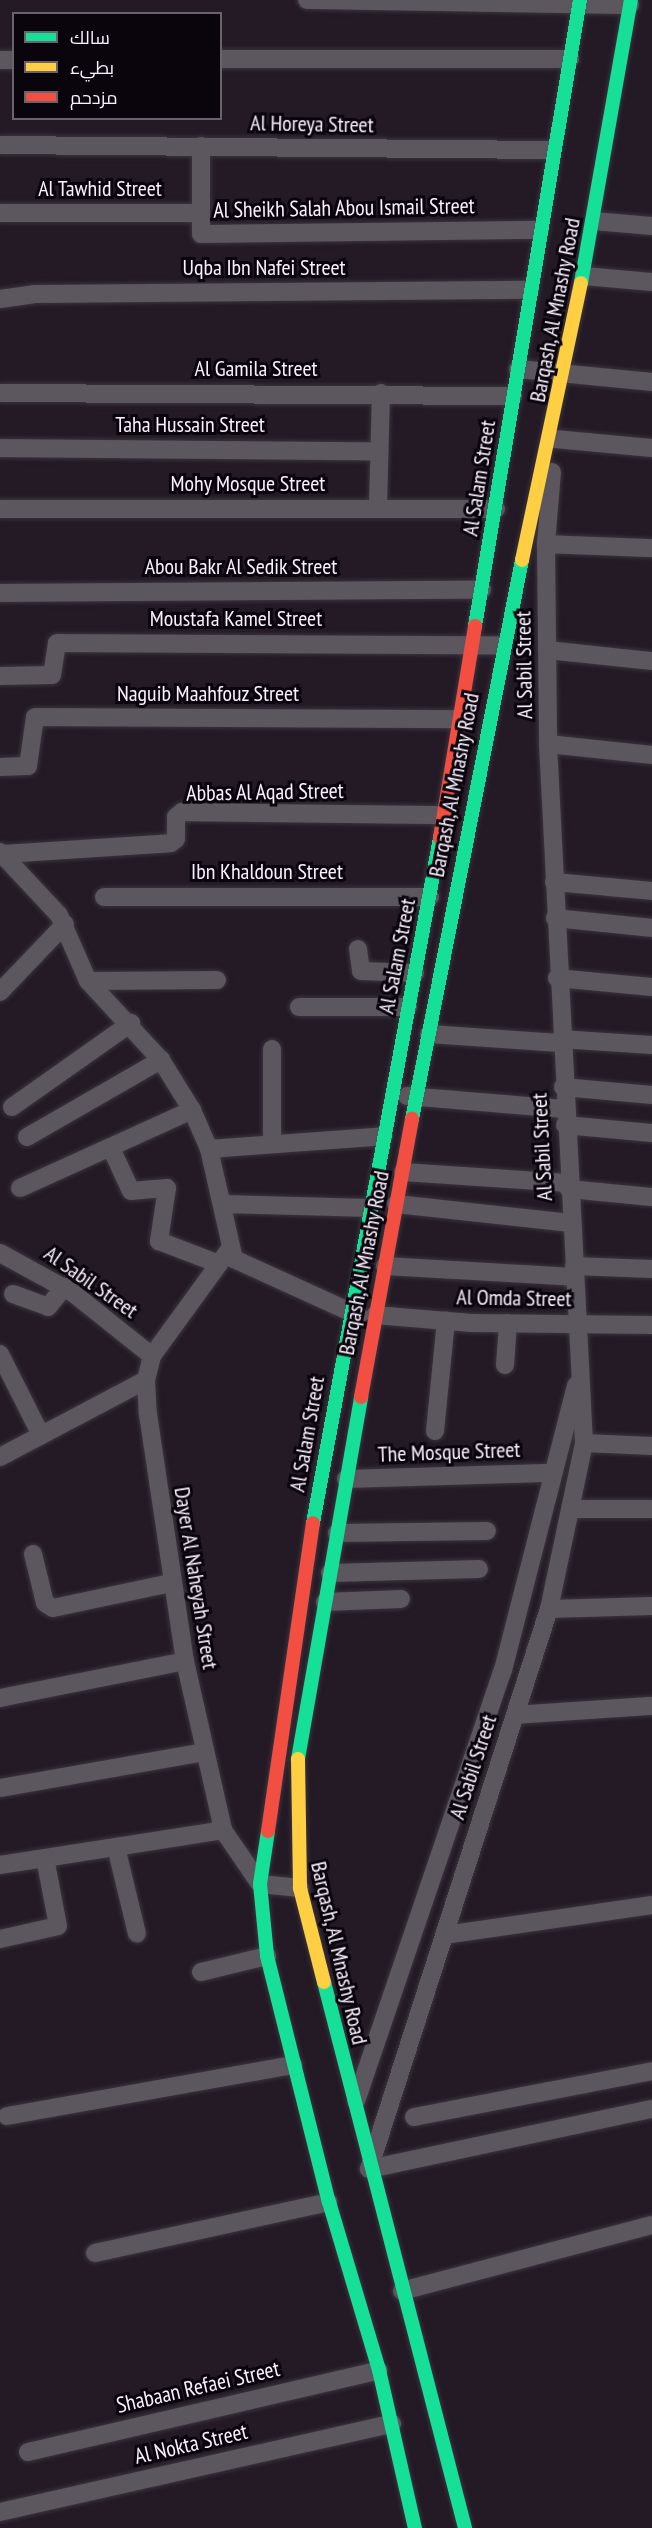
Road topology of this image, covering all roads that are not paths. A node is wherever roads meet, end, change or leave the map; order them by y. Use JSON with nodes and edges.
{"nodes":[{"id":1,"x":307,"y":0,"type":"edge"},
{"id":2,"x":580,"y":2,"type":"edge"},
{"id":3,"x":630,"y":3,"type":"edge"},
{"id":4,"x":222,"y":59,"type":"edge"},
{"id":5,"x":570,"y":59,"type":"junction"},
{"id":6,"x":0,"y":145,"type":"edge"},
{"id":7,"x":201,"y":146,"type":"junction"},
{"id":8,"x":552,"y":150,"type":"junction"},
{"id":9,"x":0,"y":213,"type":"edge"},
{"id":10,"x":200,"y":213,"type":"junction"},
{"id":11,"x":594,"y":221,"type":"junction"},
{"id":12,"x":652,"y":226,"type":"edge"},
{"id":13,"x":540,"y":230,"type":"junction"},
{"id":14,"x":584,"y":276,"type":"junction"},
{"id":15,"x":652,"y":282,"type":"edge"},
{"id":16,"x":530,"y":290,"type":"junction"},
{"id":17,"x":0,"y":299,"type":"edge"},
{"id":18,"x":518,"y":369,"type":"junction"},
{"id":19,"x":566,"y":375,"type":"junction"},
{"id":20,"x":652,"y":382,"type":"edge"},
{"id":21,"x":0,"y":393,"type":"edge"},
{"id":22,"x":381,"y":393,"type":"junction"},
{"id":23,"x":513,"y":396,"type":"junction"},
{"id":24,"x":557,"y":411,"type":"junction"},
{"id":25,"x":555,"y":439,"type":"junction"},
{"id":26,"x":0,"y":448,"type":"edge"},
{"id":27,"x":652,"y":448,"type":"edge"},
{"id":28,"x":380,"y":451,"type":"junction"},
{"id":29,"x":378,"y":507,"type":"junction"},
{"id":30,"x":496,"y":508,"type":"junction"},
{"id":31,"x":0,"y":509,"type":"edge"},
{"id":32,"x":546,"y":544,"type":"junction"},
{"id":33,"x":652,"y":548,"type":"edge"},
{"id":34,"x":482,"y":590,"type":"junction"},
{"id":35,"x":0,"y":593,"type":"edge"},
{"id":36,"x":474,"y":643,"type":"junction"},
{"id":37,"x":502,"y":645,"type":"junction"},
{"id":38,"x":548,"y":650,"type":"junction"},
{"id":39,"x":652,"y":661,"type":"edge"},
{"id":40,"x":0,"y":676,"type":"edge"},
{"id":41,"x":460,"y":720,"type":"junction"},
{"id":42,"x":548,"y":744,"type":"junction"},
{"id":43,"x":652,"y":755,"type":"edge"},
{"id":44,"x":0,"y":767,"type":"edge"},
{"id":45,"x":443,"y":815,"type":"junction"},
{"id":46,"x":4,"y":860,"type":"edge"},
{"id":47,"x":554,"y":882,"type":"junction"},
{"id":48,"x":652,"y":891,"type":"edge"},
{"id":49,"x":104,"y":897,"type":"dead end"},
{"id":50,"x":430,"y":897,"type":"junction"},
{"id":51,"x":555,"y":918,"type":"junction"},
{"id":52,"x":65,"y":924,"type":"junction"},
{"id":53,"x":652,"y":928,"type":"edge"},
{"id":54,"x":358,"y":949,"type":"dead end"},
{"id":55,"x":415,"y":974,"type":"junction"},
{"id":56,"x":557,"y":978,"type":"junction"},
{"id":57,"x":217,"y":980,"type":"dead end"},
{"id":58,"x":88,"y":981,"type":"junction"},
{"id":59,"x":652,"y":987,"type":"edge"},
{"id":60,"x":0,"y":992,"type":"edge"},
{"id":61,"x":298,"y":1007,"type":"dead end"},
{"id":62,"x":408,"y":1007,"type":"junction"},
{"id":63,"x":131,"y":1023,"type":"junction"},
{"id":64,"x":429,"y":1034,"type":"junction"},
{"id":65,"x":560,"y":1041,"type":"junction"},
{"id":66,"x":652,"y":1045,"type":"edge"},
{"id":67,"x":272,"y":1050,"type":"dead end"},
{"id":68,"x":161,"y":1060,"type":"junction"},
{"id":69,"x":563,"y":1088,"type":"junction"},
{"id":70,"x":392,"y":1095,"type":"junction"},
{"id":71,"x":652,"y":1095,"type":"edge"},
{"id":72,"x":417,"y":1097,"type":"junction"},
{"id":73,"x":12,"y":1107,"type":"dead end"},
{"id":74,"x":192,"y":1110,"type":"junction"},
{"id":75,"x":565,"y":1117,"type":"junction"},
{"id":76,"x":652,"y":1133,"type":"edge"},
{"id":77,"x":384,"y":1136,"type":"junction"},
{"id":78,"x":27,"y":1137,"type":"dead end"},
{"id":79,"x":272,"y":1144,"type":"junction"},
{"id":80,"x":111,"y":1148,"type":"junction"},
{"id":81,"x":209,"y":1149,"type":"junction"},
{"id":82,"x":403,"y":1172,"type":"junction"},
{"id":83,"x":569,"y":1186,"type":"junction"},
{"id":84,"x":20,"y":1188,"type":"dead end"},
{"id":85,"x":652,"y":1197,"type":"edge"},
{"id":86,"x":223,"y":1204,"type":"junction"},
{"id":87,"x":396,"y":1204,"type":"junction"},
{"id":88,"x":370,"y":1208,"type":"junction"},
{"id":89,"x":571,"y":1223,"type":"junction"},
{"id":90,"x":0,"y":1253,"type":"edge"},
{"id":91,"x":224,"y":1257,"type":"junction"},
{"id":92,"x":385,"y":1266,"type":"junction"},
{"id":93,"x":652,"y":1269,"type":"edge"},
{"id":94,"x":574,"y":1271,"type":"junction"},
{"id":95,"x":64,"y":1287,"type":"junction"},
{"id":96,"x":13,"y":1294,"type":"dead end"},
{"id":97,"x":350,"y":1312,"type":"junction"},
{"id":98,"x":375,"y":1319,"type":"junction"},
{"id":99,"x":446,"y":1321,"type":"junction"},
{"id":100,"x":508,"y":1323,"type":"junction"},
{"id":101,"x":577,"y":1323,"type":"junction"},
{"id":102,"x":652,"y":1325,"type":"edge"},
{"id":103,"x":0,"y":1354,"type":"edge"},
{"id":104,"x":152,"y":1356,"type":"junction"},
{"id":105,"x":505,"y":1365,"type":"dead end"},
{"id":106,"x":580,"y":1372,"type":"junction"},
{"id":107,"x":146,"y":1380,"type":"junction"},
{"id":108,"x":435,"y":1431,"type":"dead end"},
{"id":109,"x":41,"y":1435,"type":"junction"},
{"id":110,"x":584,"y":1443,"type":"junction"},
{"id":111,"x":652,"y":1446,"type":"edge"},
{"id":112,"x":0,"y":1457,"type":"edge"},
{"id":113,"x":553,"y":1473,"type":"junction"},
{"id":114,"x":346,"y":1479,"type":"junction"},
{"id":115,"x":573,"y":1509,"type":"junction"},
{"id":116,"x":652,"y":1509,"type":"edge"},
{"id":117,"x":487,"y":1531,"type":"dead end"},
{"id":118,"x":337,"y":1533,"type":"junction"},
{"id":119,"x":33,"y":1554,"type":"dead end"},
{"id":120,"x":479,"y":1569,"type":"dead end"},
{"id":121,"x":330,"y":1573,"type":"junction"},
{"id":122,"x":171,"y":1583,"type":"junction"},
{"id":123,"x":401,"y":1599,"type":"dead end"},
{"id":124,"x":325,"y":1602,"type":"junction"},
{"id":125,"x":652,"y":1606,"type":"edge"},
{"id":126,"x":549,"y":1609,"type":"junction"},
{"id":127,"x":184,"y":1661,"type":"junction"},
{"id":128,"x":0,"y":1698,"type":"edge"},
{"id":129,"x":652,"y":1706,"type":"edge"},
{"id":130,"x":515,"y":1715,"type":"junction"},
{"id":131,"x":205,"y":1752,"type":"junction"},
{"id":132,"x":0,"y":1788,"type":"edge"},
{"id":133,"x":223,"y":1830,"type":"junction"},
{"id":134,"x":116,"y":1847,"type":"junction"},
{"id":135,"x":45,"y":1858,"type":"junction"},
{"id":136,"x":0,"y":1865,"type":"edge"},
{"id":137,"x":260,"y":1884,"type":"junction"},
{"id":138,"x":300,"y":1888,"type":"junction"},
{"id":139,"x":652,"y":1905,"type":"edge"},
{"id":140,"x":137,"y":1934,"type":"dead end"},
{"id":141,"x":444,"y":1935,"type":"junction"},
{"id":142,"x":0,"y":1939,"type":"edge"},
{"id":143,"x":267,"y":1956,"type":"junction"},
{"id":144,"x":201,"y":1972,"type":"dead end"},
{"id":145,"x":293,"y":2065,"type":"junction"},
{"id":146,"x":652,"y":2071,"type":"edge"},
{"id":147,"x":354,"y":2107,"type":"junction"},
{"id":148,"x":652,"y":2109,"type":"edge"},
{"id":149,"x":7,"y":2116,"type":"dead end"},
{"id":150,"x":414,"y":2117,"type":"dead end"},
{"id":151,"x":369,"y":2169,"type":"junction"},
{"id":152,"x":329,"y":2202,"type":"junction"},
{"id":153,"x":652,"y":2225,"type":"edge"},
{"id":154,"x":95,"y":2253,"type":"dead end"},
{"id":155,"x":402,"y":2291,"type":"junction"},
{"id":156,"x":379,"y":2370,"type":"junction"},
{"id":157,"x":392,"y":2424,"type":"junction"},
{"id":158,"x":28,"y":2452,"type":"dead end"},
{"id":159,"x":0,"y":2512,"type":"edge"},
{"id":160,"x":415,"y":2528,"type":"edge"},
{"id":161,"x":465,"y":2528,"type":"edge"}],
"edges":[{"from":1,"to":2,"type":"street"},
{"from":2,"to":3,"type":"street"},
{"from":2,"to":5,"type":"street","name":"Al Salam Street"},
{"from":3,"to":11,"type":"street","name":"Barqash, Al Mnashy Road"},
{"from":4,"to":5,"type":"street"},
{"from":5,"to":8,"type":"street","name":"Al Salam Street"},
{"from":6,"to":7,"type":"street","name":"Al Horeya Street"},
{"from":7,"to":8,"type":"street","name":"Al Horeya Street"},
{"from":7,"to":10,"type":"street","name":"Al Sheikh Salah Abou Ismail Street"},
{"from":8,"to":13,"type":"street","name":"Al Salam Street"},
{"from":9,"to":10,"type":"street","name":"Al Tawhid Street"},
{"from":10,"to":13,"type":"street","name":"Al Sheikh Salah Abou Ismail Street"},
{"from":11,"to":12,"type":"street"},
{"from":11,"to":14,"type":"street","name":"Barqash, Al Mnashy Road"},
{"from":13,"to":16,"type":"street","name":"Al Salam Street"},
{"from":14,"to":15,"type":"street"},
{"from":14,"to":19,"type":"street","name":"Barqash, Al Mnashy Road"},
{"from":16,"to":17,"type":"street","name":"Uqba Ibn Nafei Street"},
{"from":16,"to":18,"type":"street","name":"Al Salam Street"},
{"from":18,"to":19,"type":"street"},
{"from":18,"to":23,"type":"street","name":"Al Salam Street"},
{"from":19,"to":20,"type":"street"},
{"from":19,"to":24,"type":"street","name":"Barqash, Al Mnashy Road"},
{"from":21,"to":22,"type":"street","name":"Al Gamila Street"},
{"from":22,"to":23,"type":"street","name":"Al Gamila Street"},
{"from":22,"to":28,"type":"street"},
{"from":23,"to":30,"type":"street","name":"Al Salam Street"},
{"from":24,"to":25,"type":"street","name":"Al Sabil Street"},
{"from":24,"to":37,"type":"street","name":"Barqash, Al Mnashy Road"},
{"from":25,"to":27,"type":"street"},
{"from":25,"to":32,"type":"street","name":"Al Sabil Street"},
{"from":26,"to":28,"type":"street","name":"Taha Hussain Street"},
{"from":28,"to":29,"type":"street"},
{"from":29,"to":30,"type":"street","name":"Mohy Mosque Street"},
{"from":29,"to":31,"type":"street","name":"Mohy Mosque Street"},
{"from":30,"to":34,"type":"street","name":"Al Salam Street"},
{"from":32,"to":33,"type":"street"},
{"from":32,"to":38,"type":"street","name":"Al Sabil Street"},
{"from":34,"to":35,"type":"street","name":"Abou Bakr Al Sedik Street"},
{"from":34,"to":36,"type":"street","name":"Al Salam Street"},
{"from":36,"to":37,"type":"street","name":"Moustafa Kamel Street"},
{"from":36,"to":40,"type":"street","name":"Moustafa Kamel Street"},
{"from":36,"to":41,"type":"street","name":"Al Salam Street"},
{"from":37,"to":64,"type":"street","name":"Barqash, Al Mnashy Road"},
{"from":38,"to":39,"type":"street"},
{"from":38,"to":42,"type":"street","name":"Al Sabil Street"},
{"from":41,"to":44,"type":"street","name":"Naguib Maahfouz Street"},
{"from":41,"to":45,"type":"street","name":"Al Salam Street"},
{"from":42,"to":43,"type":"street"},
{"from":42,"to":47,"type":"street","name":"Al Sabil Street"},
{"from":45,"to":46,"type":"street","name":"Abbas Al Aqad Street"},
{"from":45,"to":50,"type":"street","name":"Al Salam Street"},
{"from":46,"to":52,"type":"street"},
{"from":47,"to":48,"type":"street"},
{"from":47,"to":51,"type":"street","name":"Al Sabil Street"},
{"from":49,"to":50,"type":"street","name":"Ibn Khaldoun Street"},
{"from":50,"to":55,"type":"street","name":"Al Salam Street"},
{"from":51,"to":53,"type":"street"},
{"from":51,"to":56,"type":"street","name":"Al Sabil Street"},
{"from":52,"to":58,"type":"street"},
{"from":52,"to":60,"type":"street"},
{"from":54,"to":55,"type":"street"},
{"from":55,"to":62,"type":"street","name":"Al Salam Street"},
{"from":56,"to":59,"type":"street"},
{"from":56,"to":65,"type":"street","name":"Al Sabil Street"},
{"from":57,"to":58,"type":"street"},
{"from":58,"to":63,"type":"street"},
{"from":61,"to":62,"type":"street"},
{"from":62,"to":70,"type":"street","name":"Al Salam Street"},
{"from":63,"to":68,"type":"street"},
{"from":63,"to":73,"type":"street"},
{"from":64,"to":65,"type":"street"},
{"from":64,"to":72,"type":"street","name":"Barqash, Al Mnashy Road"},
{"from":65,"to":66,"type":"street"},
{"from":65,"to":69,"type":"street","name":"Al Sabil Street"},
{"from":67,"to":79,"type":"street"},
{"from":68,"to":74,"type":"street"},
{"from":68,"to":78,"type":"street"},
{"from":69,"to":71,"type":"street"},
{"from":69,"to":75,"type":"street","name":"Al Sabil Street"},
{"from":70,"to":72,"type":"street"},
{"from":70,"to":77,"type":"street","name":"Al Salam Street"},
{"from":72,"to":75,"type":"street"},
{"from":72,"to":82,"type":"street","name":"Barqash, Al Mnashy Road"},
{"from":74,"to":80,"type":"street"},
{"from":74,"to":81,"type":"street"},
{"from":75,"to":76,"type":"street"},
{"from":75,"to":83,"type":"street","name":"Al Sabil Street"},
{"from":77,"to":79,"type":"street"},
{"from":77,"to":88,"type":"street","name":"Al Salam Street"},
{"from":79,"to":81,"type":"street"},
{"from":80,"to":84,"type":"street"},
{"from":80,"to":91,"type":"street","name":"Al Omda Street"},
{"from":81,"to":86,"type":"street"},
{"from":82,"to":83,"type":"street"},
{"from":82,"to":87,"type":"street","name":"Barqash, Al Mnashy Road"},
{"from":83,"to":85,"type":"street"},
{"from":83,"to":89,"type":"street","name":"Al Sabil Street"},
{"from":86,"to":88,"type":"street"},
{"from":86,"to":91,"type":"street"},
{"from":87,"to":89,"type":"street"},
{"from":87,"to":92,"type":"street","name":"Barqash, Al Mnashy Road"},
{"from":88,"to":97,"type":"street","name":"Al Salam Street"},
{"from":89,"to":94,"type":"street","name":"Al Sabil Street"},
{"from":90,"to":95,"type":"street","name":"Al Sabil Street"},
{"from":91,"to":97,"type":"street","name":"Al Omda Street"},
{"from":91,"to":104,"type":"street","name":"Dayer Al Naheyah Street"},
{"from":92,"to":94,"type":"street"},
{"from":92,"to":98,"type":"street","name":"Barqash, Al Mnashy Road"},
{"from":93,"to":94,"type":"street"},
{"from":94,"to":101,"type":"street","name":"Al Sabil Street"},
{"from":95,"to":96,"type":"street"},
{"from":95,"to":104,"type":"street","name":"Al Sabil Street"},
{"from":97,"to":98,"type":"street","name":"Al Omda Street"},
{"from":97,"to":137,"type":"street","name":"Al Salam Street"},
{"from":98,"to":99,"type":"street","name":"Al Omda Street"},
{"from":98,"to":114,"type":"street","name":"Barqash, Al Mnashy Road"},
{"from":99,"to":100,"type":"street","name":"Al Omda Street"},
{"from":99,"to":108,"type":"street"},
{"from":100,"to":101,"type":"street","name":"Al Omda Street"},
{"from":100,"to":105,"type":"street"},
{"from":101,"to":102,"type":"street","name":"Al Omda Street"},
{"from":101,"to":106,"type":"street","name":"Al Sabil Street"},
{"from":103,"to":109,"type":"street"},
{"from":104,"to":107,"type":"street","name":"Dayer Al Naheyah Street"},
{"from":106,"to":110,"type":"street","name":"Al Sabil Street"},
{"from":106,"to":113,"type":"street","name":"Al Sabil Street"},
{"from":107,"to":109,"type":"street"},
{"from":107,"to":122,"type":"street","name":"Dayer Al Naheyah Street"},
{"from":109,"to":112,"type":"street"},
{"from":110,"to":111,"type":"street"},
{"from":110,"to":115,"type":"street","name":"Al Sabil Street"},
{"from":113,"to":114,"type":"street","name":"The Mosque Street"},
{"from":113,"to":147,"type":"street","name":"Al Sabil Street"},
{"from":114,"to":118,"type":"street","name":"Barqash, Al Mnashy Road"},
{"from":115,"to":116,"type":"street"},
{"from":115,"to":126,"type":"street","name":"Al Sabil Street"},
{"from":117,"to":118,"type":"street"},
{"from":118,"to":121,"type":"street","name":"Barqash, Al Mnashy Road"},
{"from":119,"to":122,"type":"street"},
{"from":120,"to":121,"type":"street"},
{"from":121,"to":124,"type":"street","name":"Barqash, Al Mnashy Road"},
{"from":122,"to":127,"type":"street","name":"Dayer Al Naheyah Street"},
{"from":123,"to":124,"type":"street"},
{"from":124,"to":138,"type":"street","name":"Barqash, Al Mnashy Road"},
{"from":125,"to":126,"type":"street"},
{"from":126,"to":130,"type":"street","name":"Al Sabil Street"},
{"from":127,"to":128,"type":"street"},
{"from":127,"to":131,"type":"street","name":"Dayer Al Naheyah Street"},
{"from":129,"to":130,"type":"street"},
{"from":130,"to":141,"type":"street","name":"Al Sabil Street"},
{"from":131,"to":132,"type":"street"},
{"from":131,"to":133,"type":"street","name":"Dayer Al Naheyah Street"},
{"from":133,"to":134,"type":"street"},
{"from":133,"to":137,"type":"street","name":"Dayer Al Naheyah Street"},
{"from":134,"to":135,"type":"street"},
{"from":134,"to":140,"type":"street"},
{"from":135,"to":136,"type":"street"},
{"from":135,"to":142,"type":"street"},
{"from":137,"to":138,"type":"street"},
{"from":137,"to":143,"type":"street"},
{"from":138,"to":147,"type":"street","name":"Barqash, Al Mnashy Road"},
{"from":139,"to":141,"type":"street"},
{"from":141,"to":151,"type":"street","name":"Al Sabil Street"},
{"from":143,"to":144,"type":"street"},
{"from":143,"to":145,"type":"street"},
{"from":145,"to":149,"type":"street"},
{"from":145,"to":152,"type":"street"},
{"from":146,"to":150,"type":"street"},
{"from":147,"to":151,"type":"street","name":"Barqash, Al Mnashy Road"},
{"from":148,"to":151,"type":"street"},
{"from":151,"to":155,"type":"street","name":"Barqash, Al Mnashy Road"},
{"from":152,"to":154,"type":"street"},
{"from":152,"to":156,"type":"street"},
{"from":153,"to":155,"type":"street"},
{"from":155,"to":161,"type":"street","name":"Barqash, Al Mnashy Road"},
{"from":156,"to":157,"type":"street"},
{"from":156,"to":158,"type":"street","name":"Shabaan Refaei Street"},
{"from":157,"to":159,"type":"street","name":"Al Nokta Street"},
{"from":157,"to":160,"type":"street"}]}
